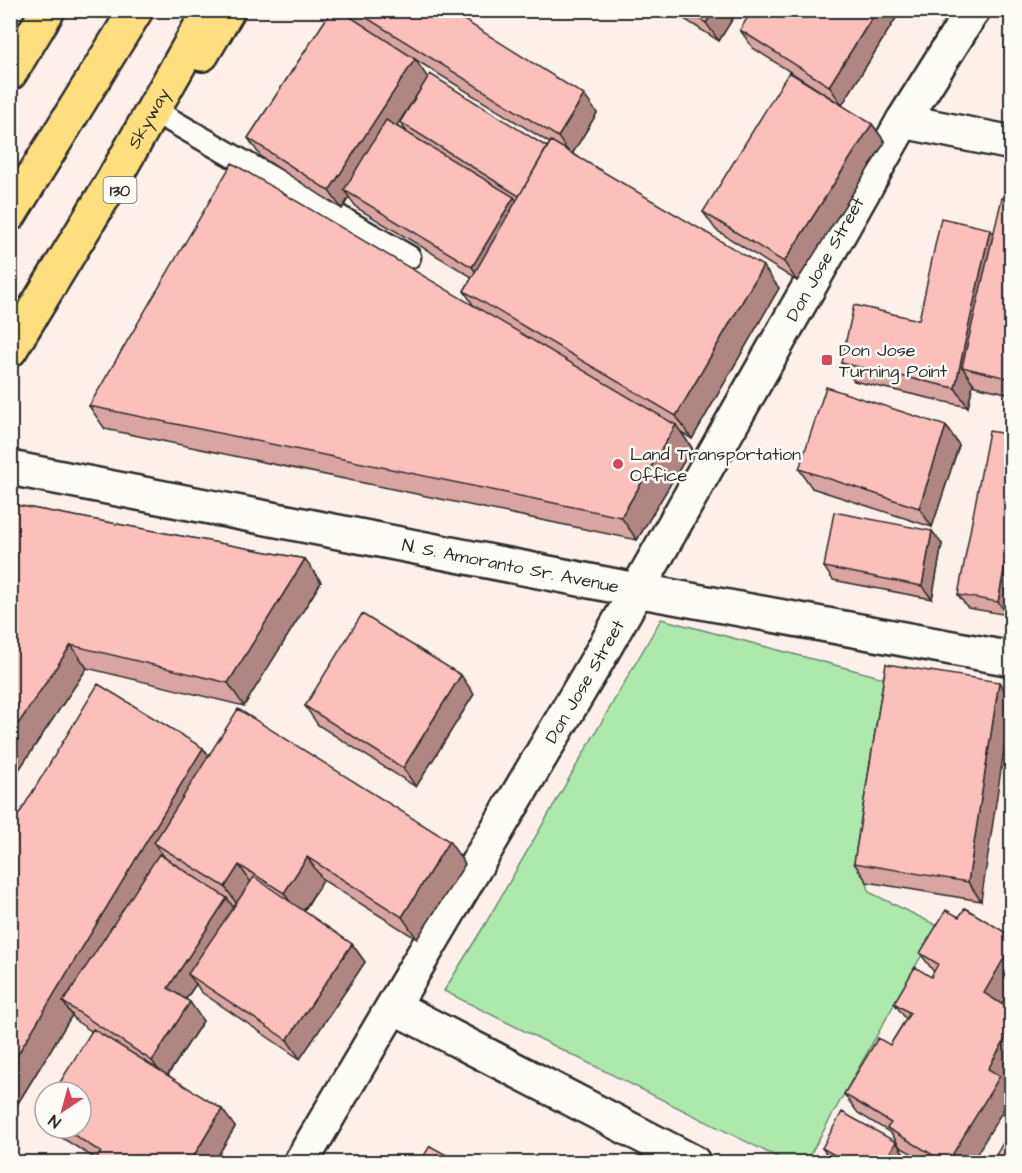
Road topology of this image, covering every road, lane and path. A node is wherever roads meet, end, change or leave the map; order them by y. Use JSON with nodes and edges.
{"nodes":[{"id":1,"x":35,"y":10,"type":"edge"},
{"id":2,"x":48,"y":10,"type":"edge"},
{"id":3,"x":136,"y":10,"type":"edge"},
{"id":4,"x":210,"y":10,"type":"edge"},
{"id":5,"x":228,"y":10,"type":"edge"},
{"id":6,"x":973,"y":10,"type":"edge"},
{"id":7,"x":10,"y":51,"type":"edge"},
{"id":8,"x":10,"y":73,"type":"edge"},
{"id":9,"x":165,"y":117,"type":"junction"},
{"id":10,"x":903,"y":121,"type":"junction"},
{"id":11,"x":1011,"y":143,"type":"edge"},
{"id":12,"x":10,"y":214,"type":"edge"},
{"id":13,"x":409,"y":257,"type":"edge"},
{"id":14,"x":10,"y":350,"type":"edge"},
{"id":15,"x":10,"y":368,"type":"edge"},
{"id":16,"x":10,"y":468,"type":"edge"},
{"id":17,"x":636,"y":590,"type":"junction"},
{"id":18,"x":1011,"y":659,"type":"edge"},
{"id":19,"x":394,"y":1007,"type":"junction"},
{"id":20,"x":301,"y":1162,"type":"edge"},
{"id":21,"x":693,"y":1162,"type":"edge"}],
"edges":[{"from":1,"to":7,"type":"main road"},
{"from":2,"to":8,"type":"main road"},
{"from":3,"to":12,"type":"main road"},
{"from":4,"to":14,"type":"main road","name":"Skyway"},
{"from":5,"to":9,"type":"main road","number":"130"},
{"from":6,"to":10,"type":"street","name":"Don Jose Street"},
{"from":9,"to":13,"type":"lane"},
{"from":9,"to":15,"type":"main road","number":"130"},
{"from":10,"to":11,"type":"street"},
{"from":10,"to":17,"type":"street","name":"Don Jose Street"},
{"from":16,"to":17,"type":"street","name":"N. S. Amoranto Sr. Avenue"},
{"from":17,"to":18,"type":"street","name":"N. S. Amoranto Sr. Avenue"},
{"from":17,"to":19,"type":"street","name":"Don Jose Street"},
{"from":19,"to":20,"type":"street","name":"Don Jose Street"},
{"from":19,"to":21,"type":"street"}]}
